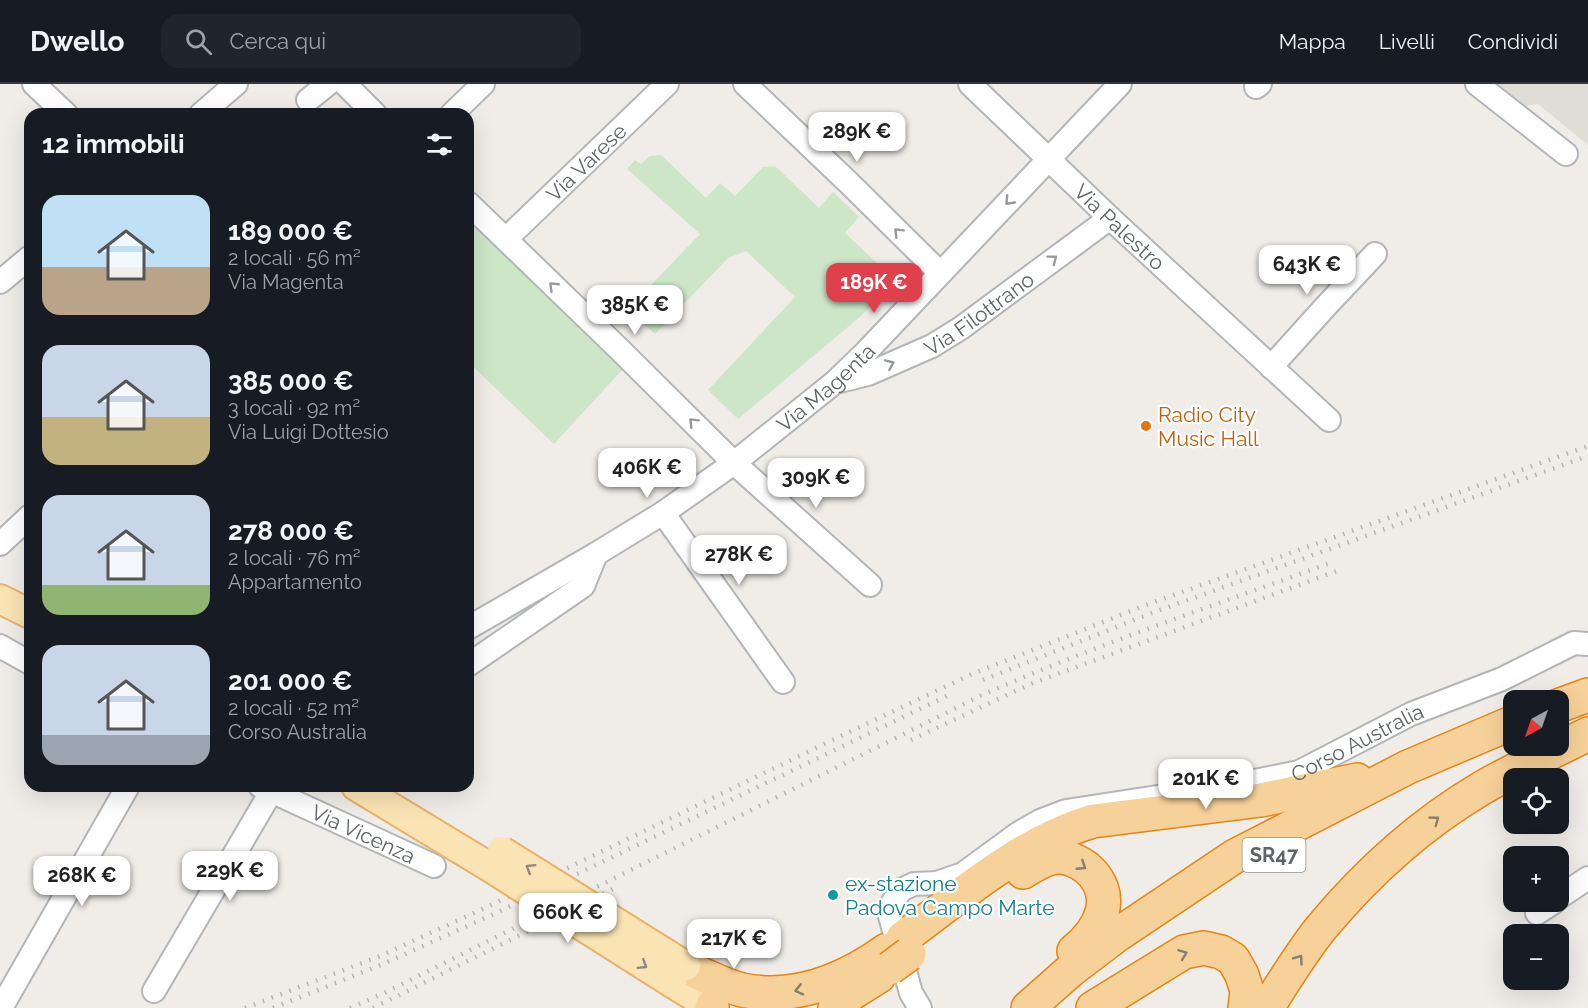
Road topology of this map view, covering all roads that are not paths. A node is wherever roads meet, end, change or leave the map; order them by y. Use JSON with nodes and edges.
{"nodes":[{"id":1,"x":34,"y":84,"type":"edge"},
{"id":2,"x":236,"y":84,"type":"edge"},
{"id":3,"x":328,"y":84,"type":"edge"},
{"id":4,"x":345,"y":84,"type":"edge"},
{"id":5,"x":483,"y":84,"type":"edge"},
{"id":6,"x":666,"y":84,"type":"edge"},
{"id":7,"x":745,"y":84,"type":"edge"},
{"id":8,"x":970,"y":84,"type":"edge"},
{"id":9,"x":1120,"y":84,"type":"edge"},
{"id":10,"x":1477,"y":84,"type":"edge"},
{"id":11,"x":308,"y":100,"type":"dead end"},
{"id":12,"x":60,"y":108,"type":"edge"},
{"id":13,"x":208,"y":108,"type":"edge"},
{"id":14,"x":369,"y":108,"type":"edge"},
{"id":15,"x":458,"y":108,"type":"edge"},
{"id":16,"x":1566,"y":154,"type":"dead end"},
{"id":17,"x":1049,"y":158,"type":"junction"},
{"id":18,"x":474,"y":209,"type":"edge"},
{"id":19,"x":1110,"y":218,"type":"junction"},
{"id":20,"x":506,"y":239,"type":"junction"},
{"id":21,"x":1375,"y":254,"type":"dead end"},
{"id":22,"x":24,"y":262,"type":"edge"},
{"id":23,"x":940,"y":273,"type":"junction"},
{"id":24,"x":0,"y":282,"type":"edge"},
{"id":25,"x":1271,"y":367,"type":"junction"},
{"id":26,"x":835,"y":382,"type":"junction"},
{"id":27,"x":1329,"y":420,"type":"dead end"},
{"id":28,"x":734,"y":463,"type":"junction"},
{"id":29,"x":663,"y":513,"type":"junction"},
{"id":30,"x":24,"y":522,"type":"edge"},
{"id":31,"x":0,"y":544,"type":"edge"},
{"id":32,"x":597,"y":554,"type":"junction"},
{"id":33,"x":870,"y":585,"type":"dead end"},
{"id":34,"x":0,"y":599,"type":"edge"},
{"id":35,"x":24,"y":611,"type":"edge"},
{"id":36,"x":474,"y":625,"type":"edge"},
{"id":37,"x":1588,"y":644,"type":"edge"},
{"id":38,"x":0,"y":646,"type":"edge"},
{"id":39,"x":24,"y":660,"type":"edge"},
{"id":40,"x":474,"y":661,"type":"edge"},
{"id":41,"x":783,"y":682,"type":"dead end"},
{"id":42,"x":1588,"y":694,"type":"edge"},
{"id":43,"x":1569,"y":702,"type":"edge"},
{"id":44,"x":1588,"y":716,"type":"edge"},
{"id":45,"x":1569,"y":722,"type":"edge"},
{"id":46,"x":1503,"y":727,"type":"edge"},
{"id":47,"x":1588,"y":734,"type":"edge"},
{"id":48,"x":1503,"y":746,"type":"edge"},
{"id":49,"x":1408,"y":767,"type":"junction"},
{"id":50,"x":125,"y":792,"type":"edge"},
{"id":51,"x":264,"y":792,"type":"edge"},
{"id":52,"x":273,"y":792,"type":"edge"},
{"id":53,"x":368,"y":792,"type":"edge"},
{"id":54,"x":392,"y":792,"type":"edge"},
{"id":55,"x":495,"y":858,"type":"junction"},
{"id":56,"x":434,"y":866,"type":"dead end"},
{"id":57,"x":1588,"y":878,"type":"edge"},
{"id":58,"x":1569,"y":891,"type":"edge"},
{"id":59,"x":897,"y":953,"type":"junction"},
{"id":60,"x":684,"y":973,"type":"junction"},
{"id":61,"x":154,"y":991,"type":"dead end"},
{"id":62,"x":1033,"y":1007,"type":"edge"},
{"id":63,"x":1,"y":1008,"type":"edge"},
{"id":64,"x":712,"y":1008,"type":"edge"},
{"id":65,"x":747,"y":1008,"type":"edge"},
{"id":66,"x":835,"y":1008,"type":"edge"},
{"id":67,"x":920,"y":1008,"type":"edge"},
{"id":68,"x":1093,"y":1008,"type":"edge"},
{"id":69,"x":1245,"y":1008,"type":"edge"},
{"id":70,"x":1267,"y":1008,"type":"edge"}],
"edges":[{"from":1,"to":12,"type":"street"},
{"from":2,"to":13,"type":"street"},
{"from":3,"to":11,"type":"street"},
{"from":4,"to":14,"type":"street"},
{"from":5,"to":15,"type":"street"},
{"from":6,"to":20,"type":"street","name":"Via Varese"},
{"from":23,"to":7,"type":"street","one_way":true},
{"from":8,"to":17,"type":"street","name":"Via Palestro"},
{"from":9,"to":17,"type":"street","name":"Via Magenta"},
{"from":10,"to":16,"type":"street"},
{"from":17,"to":19,"type":"street","name":"Via Palestro"},
{"from":17,"to":23,"type":"street","name":"Via Magenta","one_way":true},
{"from":18,"to":20,"type":"street"},
{"from":19,"to":25,"type":"street","name":"Via Palestro"},
{"from":26,"to":19,"type":"street","name":"Via Filottrano","one_way":true},
{"from":28,"to":20,"type":"street","one_way":true},
{"from":21,"to":25,"type":"street"},
{"from":22,"to":24,"type":"street"},
{"from":23,"to":26,"type":"street","name":"Via Magenta"},
{"from":25,"to":27,"type":"street","name":"Via Palestro"},
{"from":26,"to":28,"type":"street","name":"Via Magenta"},
{"from":28,"to":29,"type":"street","name":"Via Magenta"},
{"from":28,"to":33,"type":"street"},
{"from":29,"to":32,"type":"street","name":"Via Magenta"},
{"from":29,"to":41,"type":"street"},
{"from":30,"to":31,"type":"street"},
{"from":32,"to":36,"type":"street","name":"Via Magenta"},
{"from":32,"to":40,"type":"street"},
{"from":34,"to":35,"type":"main road"},
{"from":37,"to":67,"type":"street","name":"Corso Australia"},
{"from":38,"to":39,"type":"street"},
{"from":42,"to":43,"type":"highway"},
{"from":44,"to":45,"type":"highway"},
{"from":46,"to":49,"type":"highway","number":"SR47"},
{"from":70,"to":47,"type":"highway","one_way":true},
{"from":48,"to":62,"type":"highway","number":"SR47"},
{"from":49,"to":59,"type":"highway"},
{"from":49,"to":62,"type":"highway","number":"SR47"},
{"from":50,"to":63,"type":"street"},
{"from":51,"to":61,"type":"street"},
{"from":52,"to":56,"type":"street","name":"Via Vicenza"},
{"from":53,"to":55,"type":"main road"},
{"from":54,"to":55,"type":"main road"},
{"from":55,"to":60,"type":"main road","bridge":true},
{"from":57,"to":58,"type":"street"},
{"from":59,"to":60,"type":"highway","one_way":true},
{"from":59,"to":62,"type":"highway","one_way":true},
{"from":59,"to":66,"type":"highway"},
{"from":60,"to":64,"type":"main road"},
{"from":60,"to":65,"type":"main road"},
{"from":68,"to":69,"type":"highway","one_way":true}]}
